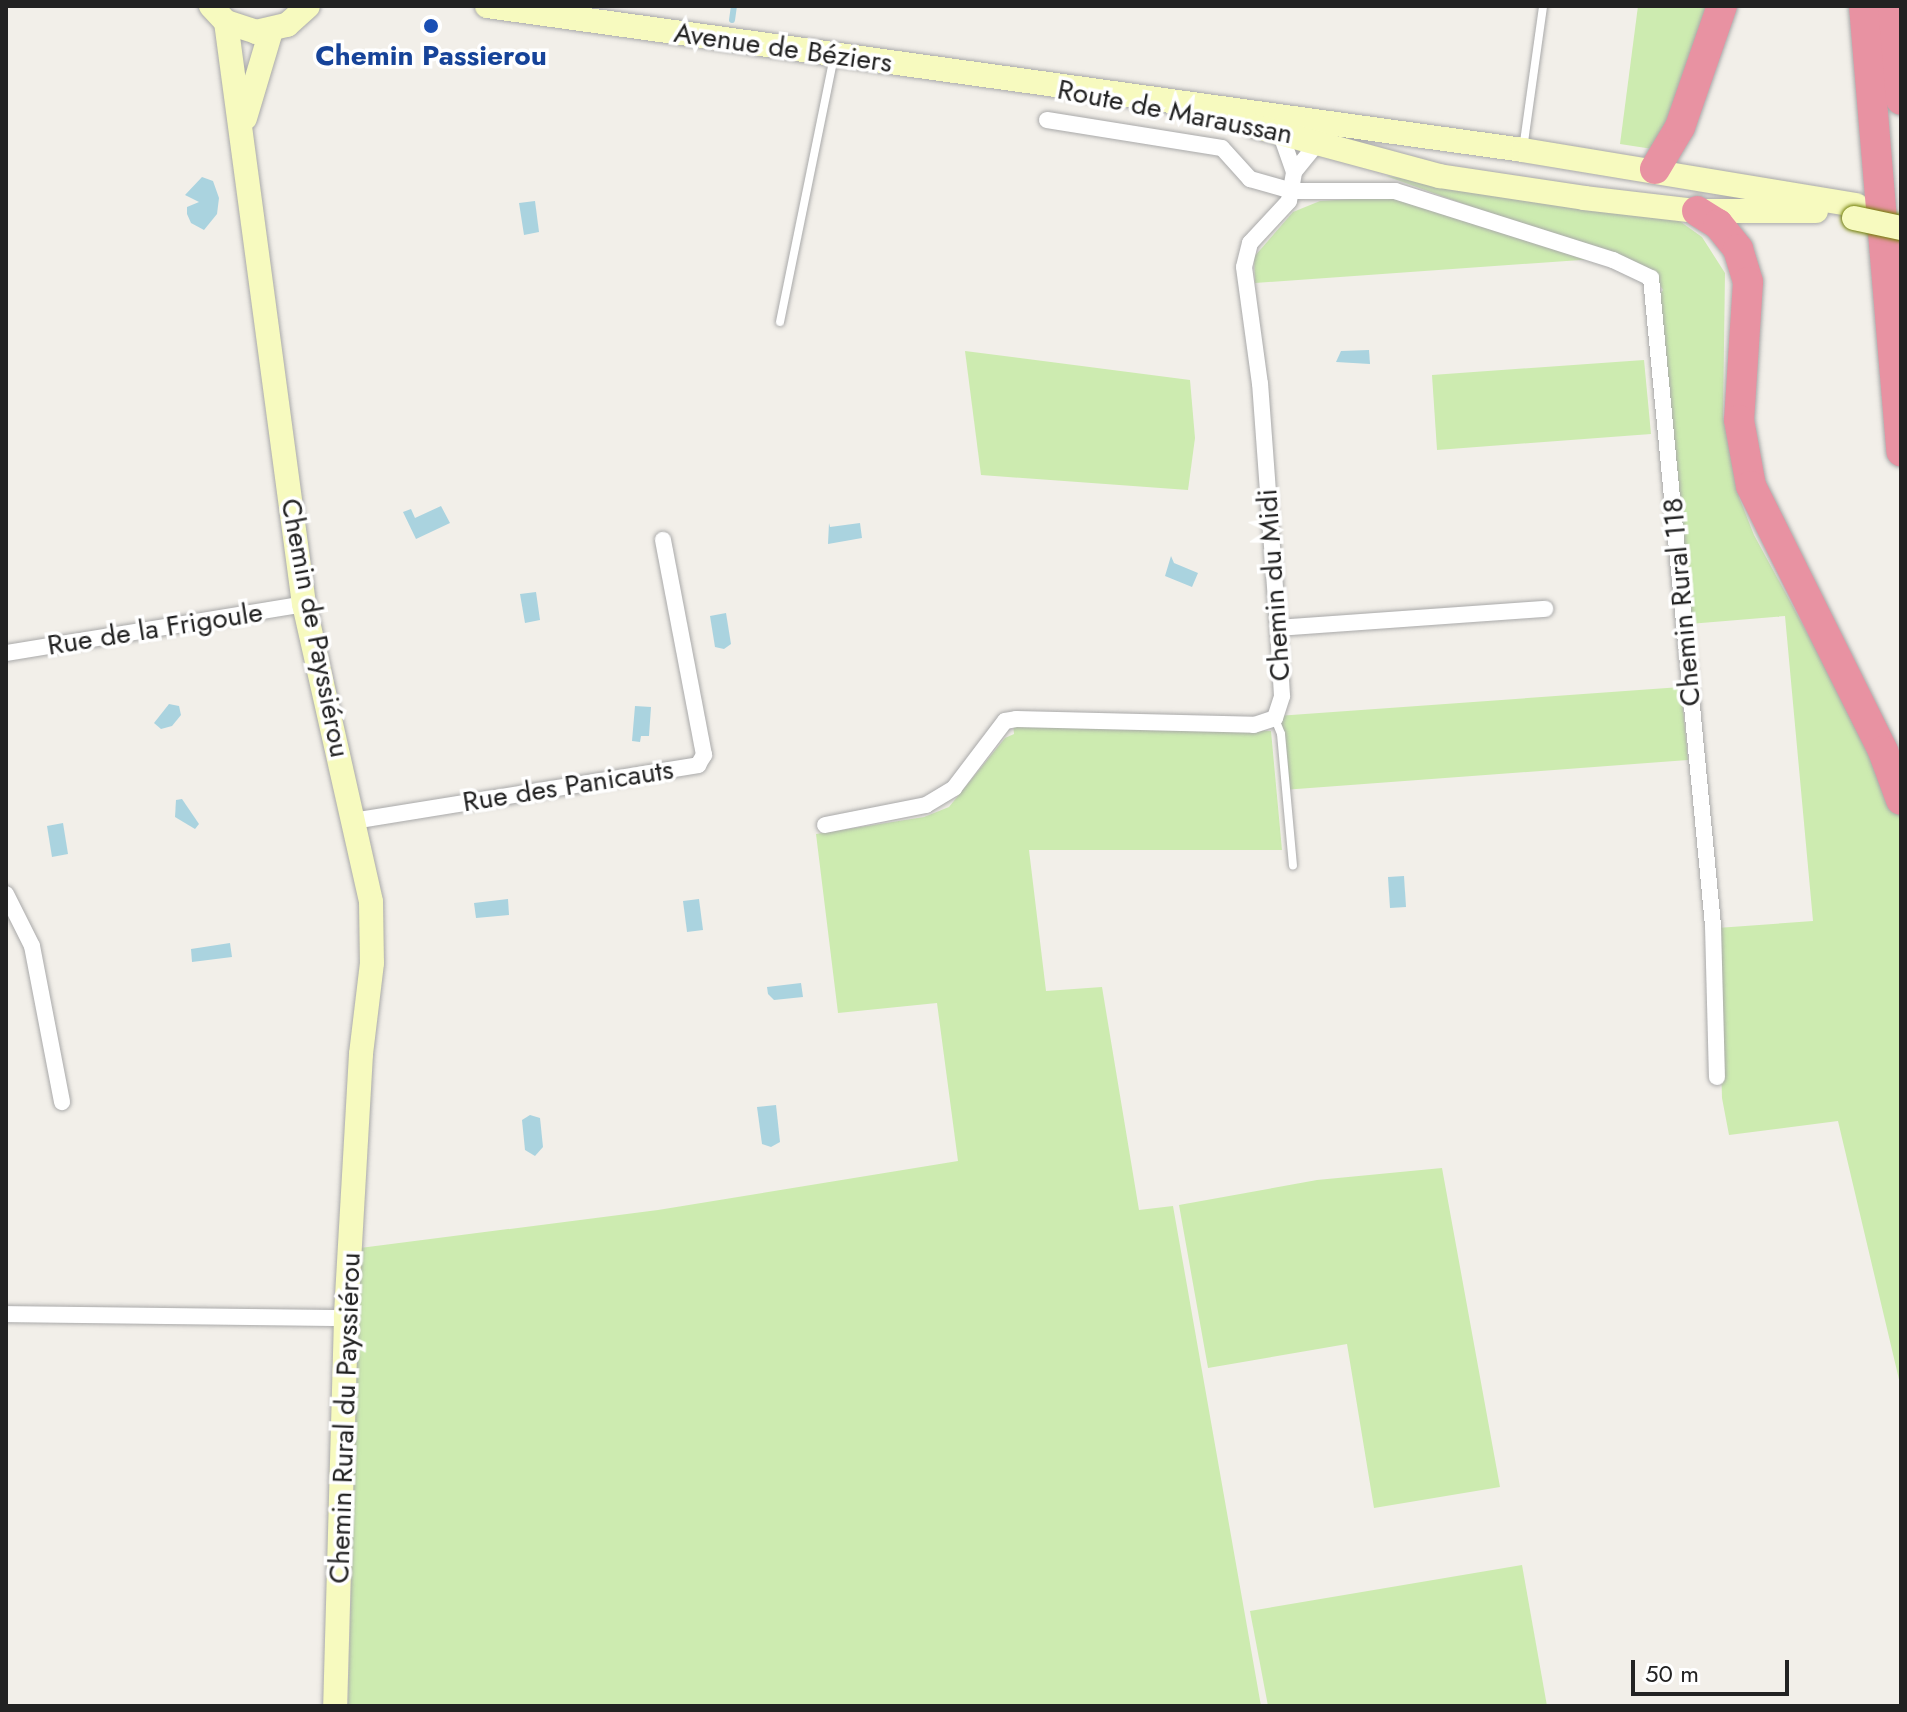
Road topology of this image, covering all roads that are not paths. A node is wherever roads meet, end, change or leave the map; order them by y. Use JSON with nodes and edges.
{"nodes":[{"id":1,"x":308,"y":6,"type":"edge"},
{"id":2,"x":487,"y":6,"type":"edge"},
{"id":3,"x":1543,"y":6,"type":"edge"},
{"id":4,"x":1722,"y":6,"type":"edge"},
{"id":5,"x":1864,"y":6,"type":"edge"},
{"id":6,"x":1893,"y":6,"type":"edge"},
{"id":7,"x":551,"y":10,"type":"edge"},
{"id":8,"x":219,"y":14,"type":"edge"},
{"id":9,"x":271,"y":31,"type":"junction"},
{"id":10,"x":834,"y":55,"type":"junction"},
{"id":11,"x":1032,"y":83,"type":"junction"},
{"id":12,"x":1901,"y":100,"type":"edge"},
{"id":13,"x":1047,"y":120,"type":"dead end"},
{"id":14,"x":243,"y":124,"type":"junction"},
{"id":15,"x":1280,"y":132,"type":"junction"},
{"id":16,"x":1319,"y":141,"type":"junction"},
{"id":17,"x":1523,"y":150,"type":"junction"},
{"id":18,"x":1655,"y":169,"type":"junction"},
{"id":19,"x":1294,"y":172,"type":"junction"},
{"id":20,"x":1292,"y":191,"type":"junction"},
{"id":21,"x":1697,"y":211,"type":"junction"},
{"id":22,"x":1855,"y":211,"type":"junction"},
{"id":23,"x":1901,"y":214,"type":"edge"},
{"id":24,"x":1901,"y":228,"type":"edge"},
{"id":25,"x":780,"y":322,"type":"dead end"},
{"id":26,"x":1901,"y":451,"type":"edge"},
{"id":27,"x":663,"y":540,"type":"dead end"},
{"id":28,"x":304,"y":604,"type":"junction"},
{"id":29,"x":1545,"y":609,"type":"dead end"},
{"id":30,"x":1278,"y":628,"type":"junction"},
{"id":31,"x":6,"y":653,"type":"edge"},
{"id":32,"x":1275,"y":718,"type":"junction"},
{"id":33,"x":1901,"y":800,"type":"edge"},
{"id":34,"x":353,"y":821,"type":"junction"},
{"id":35,"x":825,"y":825,"type":"dead end"},
{"id":36,"x":1293,"y":865,"type":"dead end"},
{"id":37,"x":6,"y":894,"type":"edge"},
{"id":38,"x":1717,"y":1077,"type":"dead end"},
{"id":39,"x":62,"y":1102,"type":"dead end"},
{"id":40,"x":356,"y":1130,"type":"joint"},
{"id":41,"x":6,"y":1314,"type":"edge"},
{"id":42,"x":346,"y":1318,"type":"junction"},
{"id":43,"x":335,"y":1706,"type":"edge"}],
"edges":[{"from":1,"to":9,"type":"main road"},
{"from":2,"to":7,"type":"main road","name":"Avenue de Béziers"},
{"from":3,"to":17,"type":"lane"},
{"from":4,"to":18,"type":"highway"},
{"from":5,"to":26,"type":"highway"},
{"from":6,"to":12,"type":"highway"},
{"from":7,"to":10,"type":"main road","name":"Avenue de Béziers"},
{"from":8,"to":9,"type":"main road"},
{"from":8,"to":14,"type":"main road","name":"Chemin de Payssiérou"},
{"from":9,"to":14,"type":"main road","name":"Chemin de Payssiérou"},
{"from":10,"to":11,"type":"main road","name":"Avenue de Béziers"},
{"from":10,"to":25,"type":"lane"},
{"from":11,"to":15,"type":"main road","name":"Route de Maraussan"},
{"from":11,"to":17,"type":"main road","name":"Route de Maraussan"},
{"from":13,"to":20,"type":"street"},
{"from":14,"to":28,"type":"main road","name":"Chemin de Payssiérou"},
{"from":15,"to":16,"type":"main road","name":"Route de Maraussan"},
{"from":15,"to":19,"type":"street"},
{"from":16,"to":19,"type":"street"},
{"from":16,"to":21,"type":"main road","name":"Route de Maraussan"},
{"from":17,"to":18,"type":"main road","name":"Route de Maraussan"},
{"from":18,"to":22,"type":"main road","name":"Route de Maraussan"},
{"from":19,"to":20,"type":"street","name":"Chemin du Midi"},
{"from":20,"to":30,"type":"street","name":"Chemin du Midi"},
{"from":20,"to":38,"type":"street","name":"Chemin Rural 118"},
{"from":21,"to":22,"type":"main road","name":"Route de Maraussan"},
{"from":21,"to":33,"type":"highway"},
{"from":22,"to":23,"type":"main road","name":"Route de Maraussan"},
{"from":22,"to":24,"type":"main road","name":"Route de Maraussan","bridge":true},
{"from":27,"to":34,"type":"street","name":"Rue des Panicauts"},
{"from":28,"to":31,"type":"street","name":"Rue de la Frigoule"},
{"from":28,"to":34,"type":"main road","name":"Chemin de Payssiérou"},
{"from":29,"to":30,"type":"street"},
{"from":30,"to":32,"type":"street","name":"Chemin du Midi"},
{"from":32,"to":35,"type":"street","name":"Chemin du Midi"},
{"from":32,"to":36,"type":"lane"},
{"from":34,"to":40,"type":"main road","name":"Chemin de Payssiérou"},
{"from":37,"to":39,"type":"street"},
{"from":40,"to":42,"type":"main road","name":"Chemin Rural du Payssiérou"},
{"from":41,"to":42,"type":"street"},
{"from":42,"to":43,"type":"main road","name":"Chemin Rural du Payssiérou"}]}
